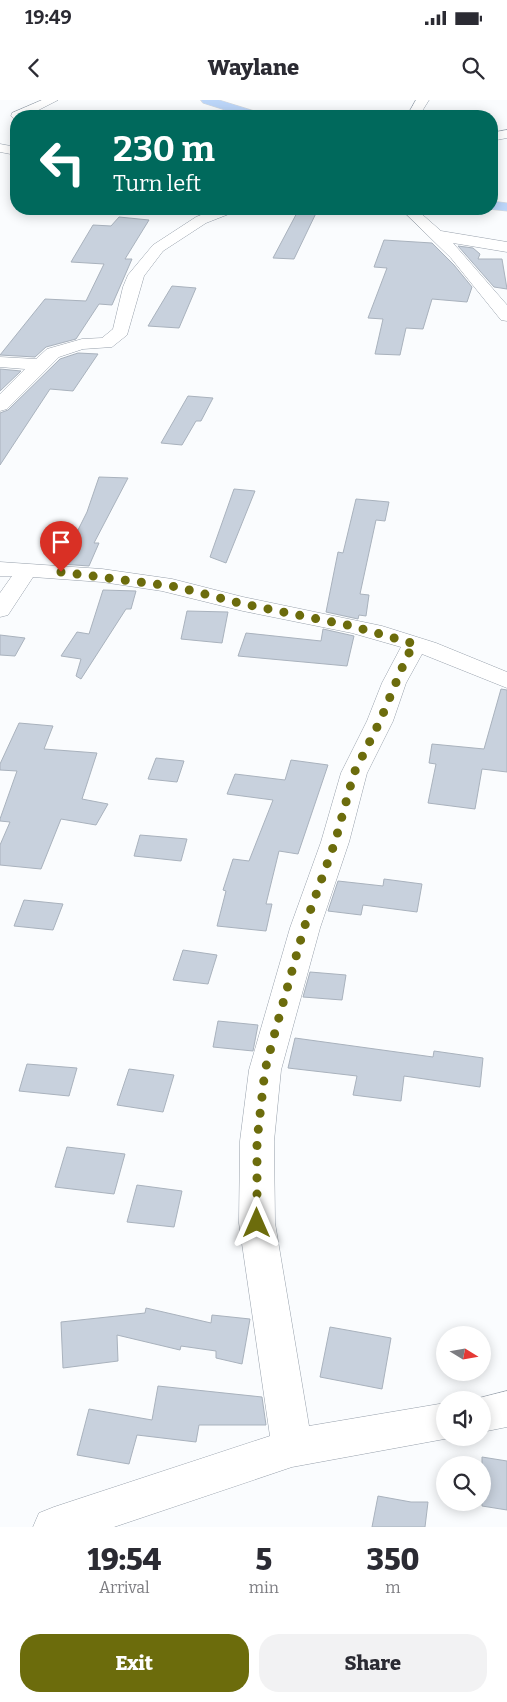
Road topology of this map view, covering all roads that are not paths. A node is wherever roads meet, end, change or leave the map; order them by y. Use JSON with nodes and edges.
{"nodes":[{"id":1,"x":52,"y":100,"type":"edge"},
{"id":2,"x":207,"y":100,"type":"edge"},
{"id":3,"x":31,"y":110,"type":"edge"},
{"id":4,"x":233,"y":110,"type":"edge"},
{"id":5,"x":214,"y":215,"type":"edge"},
{"id":6,"x":414,"y":215,"type":"edge"},
{"id":7,"x":435,"y":235,"type":"junction"},
{"id":8,"x":507,"y":247,"type":"edge"},
{"id":9,"x":507,"y":316,"type":"edge"},
{"id":10,"x":0,"y":362,"type":"edge"},
{"id":11,"x":40,"y":365,"type":"junction"},
{"id":12,"x":0,"y":405,"type":"edge"},
{"id":13,"x":0,"y":569,"type":"edge"},
{"id":14,"x":27,"y":570,"type":"junction"},
{"id":15,"x":0,"y":610,"type":"edge"},
{"id":16,"x":415,"y":644,"type":"junction"},
{"id":17,"x":507,"y":681,"type":"edge"},
{"id":18,"x":507,"y":1409,"type":"edge"},
{"id":19,"x":491,"y":1412,"type":"edge"},
{"id":20,"x":436,"y":1423,"type":"edge"},
{"id":21,"x":292,"y":1448,"type":"junction"},
{"id":22,"x":54,"y":1527,"type":"edge"}],
"edges":[{"from":1,"to":3,"type":"street"},
{"from":2,"to":4,"type":"main road"},
{"from":5,"to":11,"type":"street"},
{"from":6,"to":7,"type":"street"},
{"from":7,"to":8,"type":"street"},
{"from":7,"to":9,"type":"street"},
{"from":10,"to":11,"type":"street"},
{"from":11,"to":12,"type":"street"},
{"from":13,"to":14,"type":"street"},
{"from":14,"to":15,"type":"street"},
{"from":14,"to":16,"type":"street"},
{"from":16,"to":17,"type":"street"},
{"from":16,"to":21,"type":"street"},
{"from":18,"to":19,"type":"street"},
{"from":20,"to":21,"type":"street"},
{"from":21,"to":22,"type":"street"}]}
